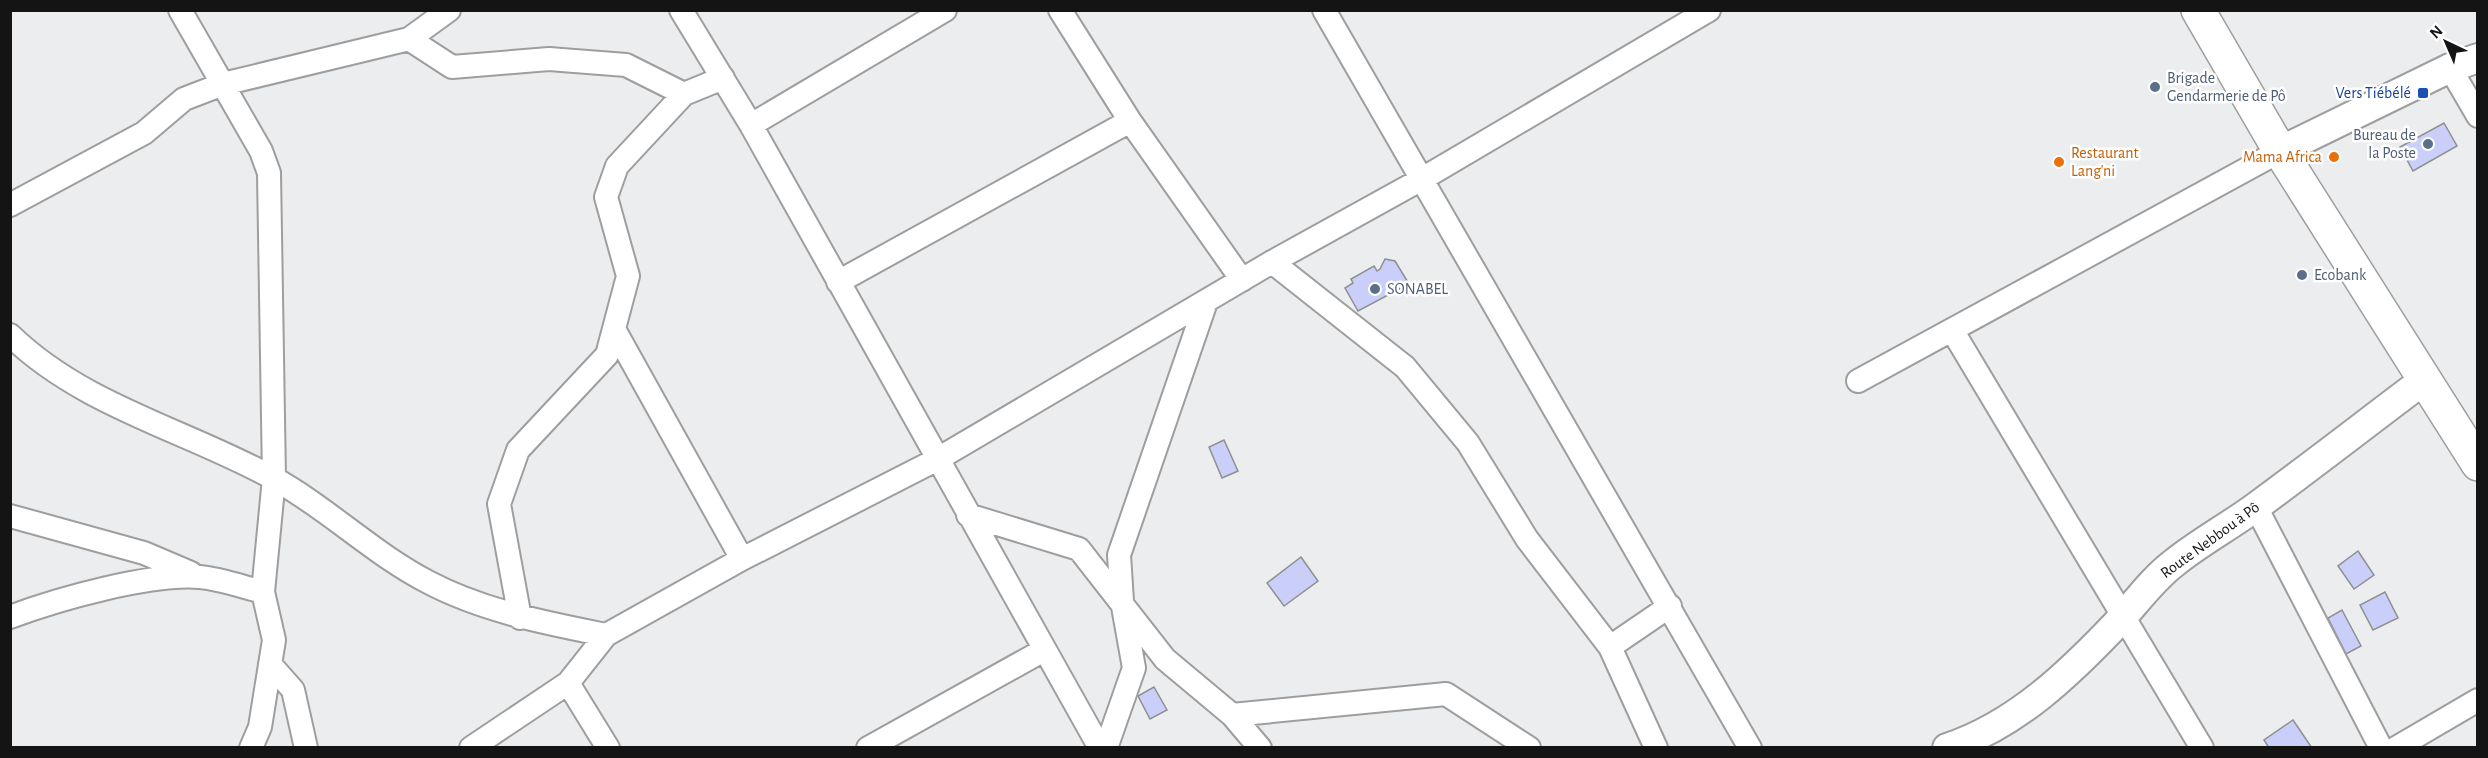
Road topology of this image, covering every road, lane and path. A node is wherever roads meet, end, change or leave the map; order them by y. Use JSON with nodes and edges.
{"nodes":[{"id":1,"x":180,"y":10,"type":"edge"},
{"id":2,"x":449,"y":10,"type":"edge"},
{"id":3,"x":1060,"y":10,"type":"edge"},
{"id":4,"x":1324,"y":10,"type":"edge"},
{"id":5,"x":1709,"y":10,"type":"edge"},
{"id":6,"x":2198,"y":10,"type":"edge"},
{"id":7,"x":943,"y":11,"type":"edge"},
{"id":8,"x":685,"y":12,"type":"edge"},
{"id":9,"x":1680,"y":19,"type":"edge"},
{"id":10,"x":409,"y":39,"type":"junction"},
{"id":11,"x":2478,"y":58,"type":"edge"},
{"id":12,"x":2450,"y":68,"type":"junction"},
{"id":13,"x":723,"y":78,"type":"junction"},
{"id":14,"x":223,"y":84,"type":"junction"},
{"id":15,"x":684,"y":94,"type":"junction"},
{"id":16,"x":2478,"y":116,"type":"edge"},
{"id":17,"x":1130,"y":121,"type":"junction"},
{"id":18,"x":751,"y":125,"type":"junction"},
{"id":19,"x":2280,"y":151,"type":"junction"},
{"id":20,"x":1422,"y":179,"type":"junction"},
{"id":21,"x":10,"y":205,"type":"edge"},
{"id":22,"x":1272,"y":262,"type":"junction"},
{"id":23,"x":1242,"y":280,"type":"junction"},
{"id":24,"x":838,"y":282,"type":"junction"},
{"id":25,"x":1206,"y":302,"type":"junction"},
{"id":26,"x":614,"y":329,"type":"junction"},
{"id":27,"x":1952,"y":330,"type":"junction"},
{"id":28,"x":10,"y":335,"type":"edge"},
{"id":29,"x":2424,"y":380,"type":"junction"},
{"id":30,"x":1858,"y":381,"type":"dead end"},
{"id":31,"x":936,"y":460,"type":"junction"},
{"id":32,"x":2478,"y":464,"type":"edge"},
{"id":33,"x":274,"y":478,"type":"junction"},
{"id":34,"x":2256,"y":507,"type":"junction"},
{"id":35,"x":968,"y":515,"type":"junction"},
{"id":36,"x":10,"y":516,"type":"edge"},
{"id":37,"x":742,"y":559,"type":"junction"},
{"id":38,"x":201,"y":577,"type":"junction"},
{"id":39,"x":263,"y":592,"type":"junction"},
{"id":40,"x":1122,"y":601,"type":"junction"},
{"id":41,"x":1670,"y":606,"type":"junction"},
{"id":42,"x":2124,"y":615,"type":"junction"},
{"id":43,"x":10,"y":617,"type":"edge"},
{"id":44,"x":520,"y":618,"type":"junction"},
{"id":45,"x":606,"y":635,"type":"junction"},
{"id":46,"x":1610,"y":647,"type":"junction"},
{"id":47,"x":1044,"y":650,"type":"junction"},
{"id":48,"x":270,"y":664,"type":"junction"},
{"id":49,"x":568,"y":683,"type":"junction"},
{"id":50,"x":2478,"y":700,"type":"edge"},
{"id":51,"x":1232,"y":715,"type":"junction"},
{"id":52,"x":250,"y":747,"type":"edge"},
{"id":53,"x":306,"y":747,"type":"edge"},
{"id":54,"x":471,"y":747,"type":"edge"},
{"id":55,"x":609,"y":747,"type":"edge"},
{"id":56,"x":868,"y":747,"type":"edge"},
{"id":57,"x":1100,"y":747,"type":"edge"},
{"id":58,"x":1106,"y":747,"type":"edge"},
{"id":59,"x":1260,"y":747,"type":"edge"},
{"id":60,"x":1529,"y":747,"type":"edge"},
{"id":61,"x":1656,"y":747,"type":"edge"},
{"id":62,"x":1750,"y":747,"type":"edge"},
{"id":63,"x":1947,"y":747,"type":"edge"},
{"id":64,"x":2202,"y":747,"type":"edge"},
{"id":65,"x":2381,"y":747,"type":"edge"},
{"id":66,"x":2396,"y":747,"type":"edge"}],
"edges":[{"from":1,"to":14,"type":"street"},
{"from":2,"to":10,"type":"street"},
{"from":3,"to":17,"type":"street"},
{"from":4,"to":20,"type":"street"},
{"from":5,"to":9,"type":"street"},
{"from":6,"to":19,"type":"highway"},
{"from":7,"to":18,"type":"street"},
{"from":8,"to":13,"type":"street"},
{"from":9,"to":20,"type":"street"},
{"from":10,"to":14,"type":"street"},
{"from":10,"to":15,"type":"street"},
{"from":11,"to":12,"type":"main road"},
{"from":12,"to":16,"type":"street"},
{"from":12,"to":19,"type":"main road"},
{"from":13,"to":15,"type":"street"},
{"from":13,"to":18,"type":"street"},
{"from":14,"to":21,"type":"street"},
{"from":14,"to":33,"type":"street"},
{"from":15,"to":26,"type":"street"},
{"from":17,"to":23,"type":"street"},
{"from":17,"to":24,"type":"street"},
{"from":18,"to":24,"type":"street"},
{"from":19,"to":27,"type":"street"},
{"from":19,"to":29,"type":"highway"},
{"from":20,"to":22,"type":"street"},
{"from":20,"to":41,"type":"street"},
{"from":22,"to":23,"type":"street"},
{"from":22,"to":46,"type":"street"},
{"from":23,"to":25,"type":"street"},
{"from":24,"to":31,"type":"street"},
{"from":25,"to":31,"type":"street"},
{"from":25,"to":40,"type":"street"},
{"from":26,"to":37,"type":"street"},
{"from":26,"to":44,"type":"street"},
{"from":27,"to":30,"type":"street"},
{"from":27,"to":42,"type":"street"},
{"from":28,"to":33,"type":"street"},
{"from":29,"to":32,"type":"highway"},
{"from":29,"to":34,"type":"main road","name":"Route Nebbou à Pô"},
{"from":31,"to":35,"type":"street"},
{"from":31,"to":37,"type":"street"},
{"from":33,"to":39,"type":"street"},
{"from":33,"to":44,"type":"street"},
{"from":34,"to":42,"type":"main road","name":"Route Nebbou à Pô"},
{"from":34,"to":65,"type":"street"},
{"from":35,"to":40,"type":"street"},
{"from":35,"to":47,"type":"street"},
{"from":36,"to":38,"type":"street"},
{"from":37,"to":45,"type":"street"},
{"from":38,"to":39,"type":"street"},
{"from":38,"to":43,"type":"street"},
{"from":39,"to":48,"type":"street"},
{"from":40,"to":51,"type":"street"},
{"from":40,"to":58,"type":"street"},
{"from":41,"to":46,"type":"street"},
{"from":41,"to":62,"type":"street"},
{"from":42,"to":63,"type":"main road","name":"Route Nebbou à Pô"},
{"from":42,"to":64,"type":"street"},
{"from":44,"to":45,"type":"street"},
{"from":45,"to":49,"type":"street"},
{"from":46,"to":61,"type":"street"},
{"from":47,"to":56,"type":"street"},
{"from":47,"to":57,"type":"street"},
{"from":48,"to":52,"type":"street"},
{"from":48,"to":53,"type":"street"},
{"from":49,"to":54,"type":"street"},
{"from":49,"to":55,"type":"street"},
{"from":50,"to":66,"type":"street"},
{"from":51,"to":59,"type":"street"},
{"from":51,"to":60,"type":"street"}]}
